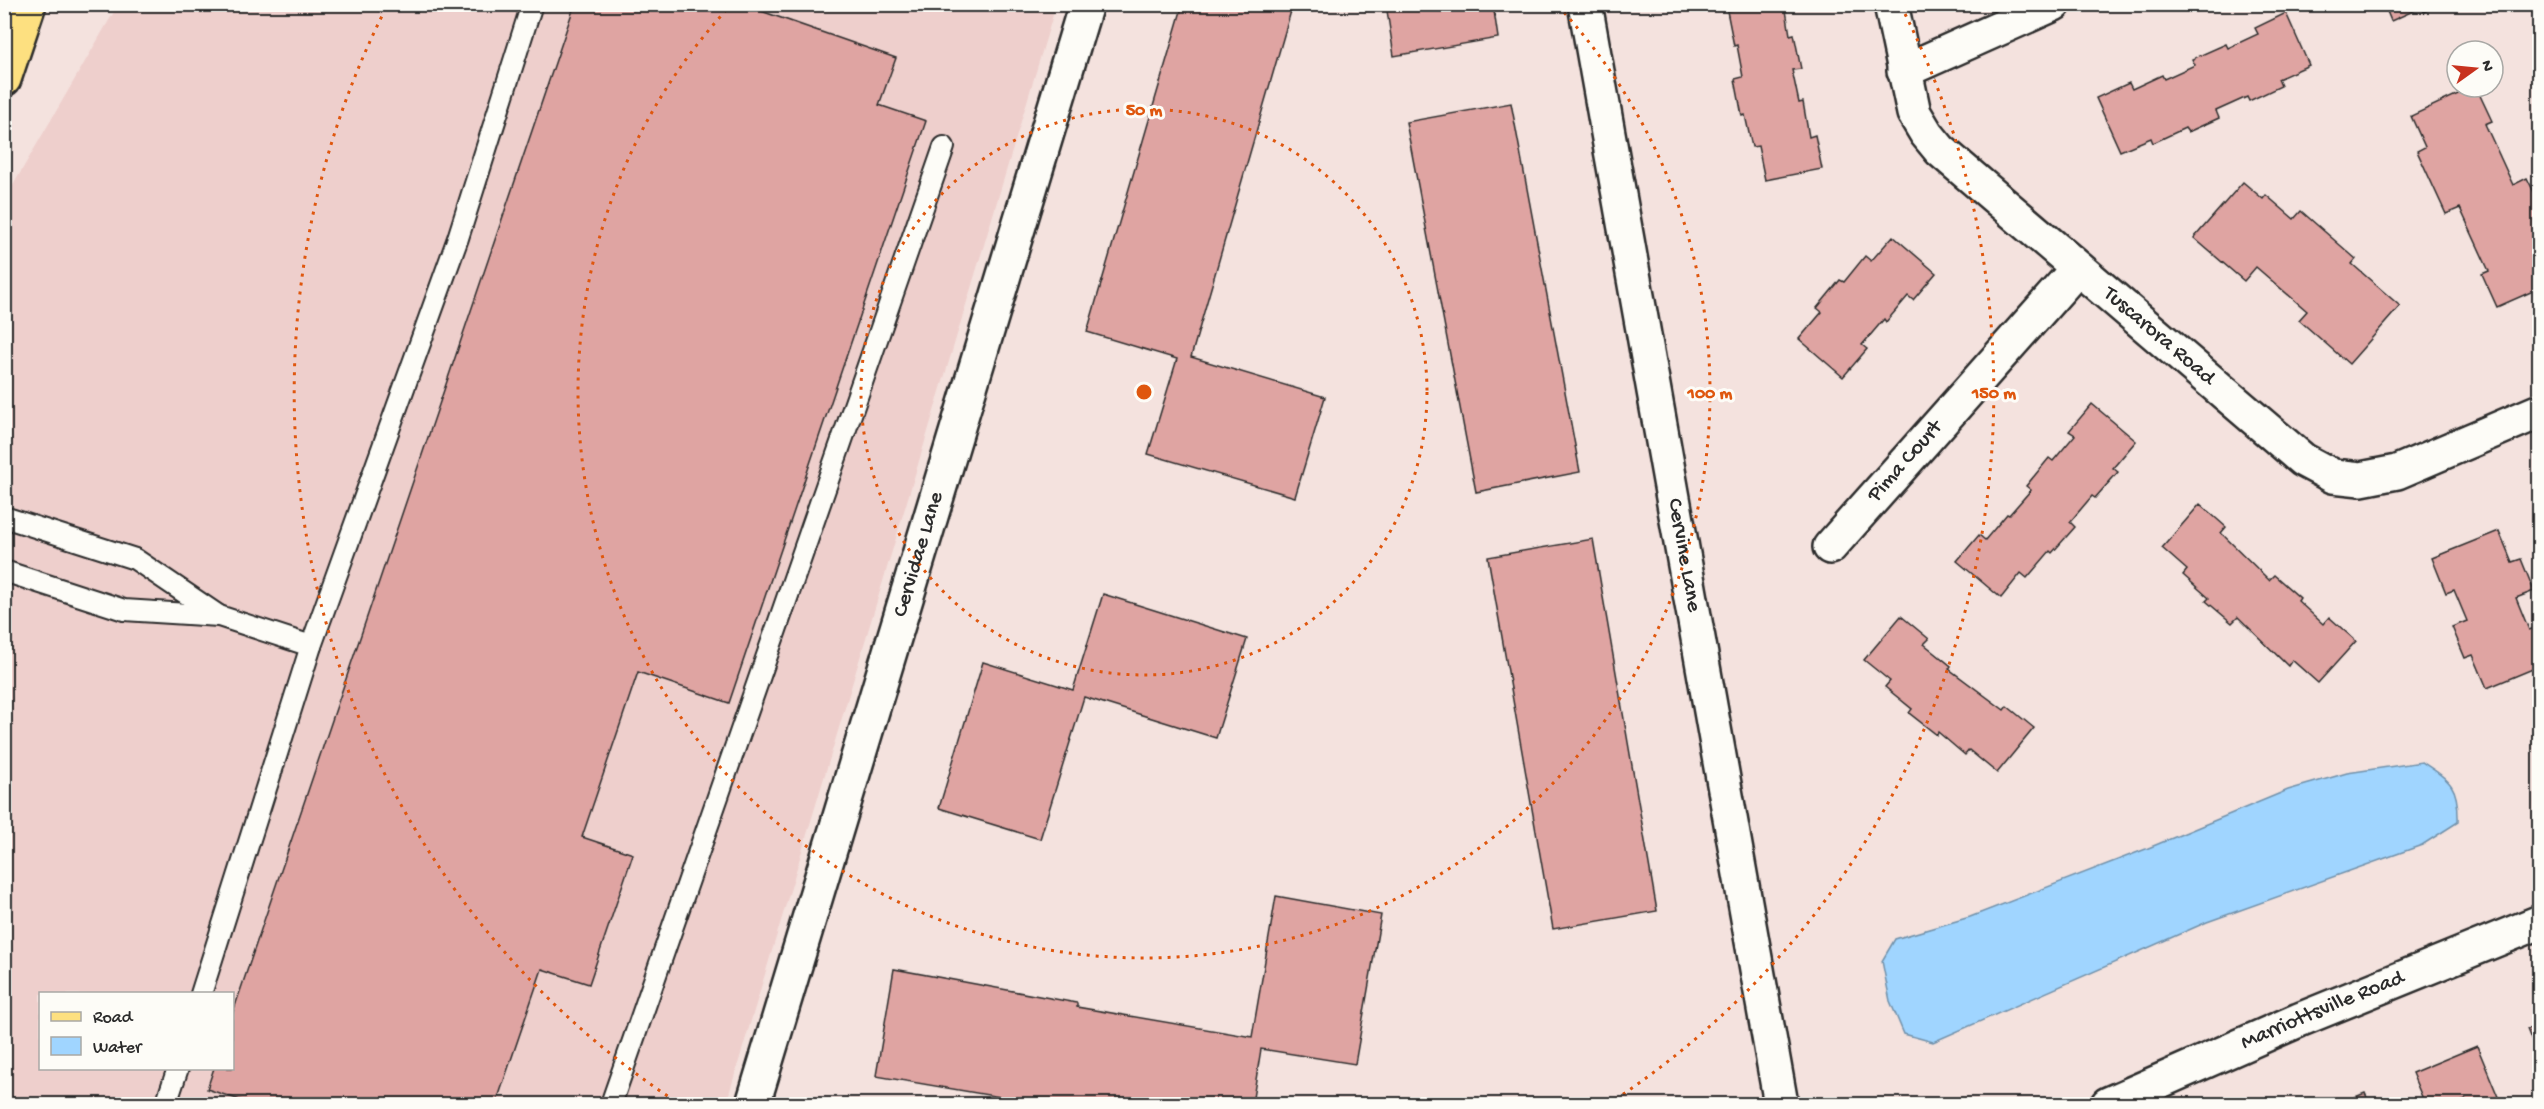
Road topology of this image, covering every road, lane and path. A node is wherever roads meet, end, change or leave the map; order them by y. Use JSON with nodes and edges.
{"nodes":[{"id":1,"x":29,"y":4,"type":"edge"},
{"id":2,"x":531,"y":4,"type":"edge"},
{"id":3,"x":1086,"y":4,"type":"edge"},
{"id":4,"x":1585,"y":4,"type":"edge"},
{"id":5,"x":1891,"y":4,"type":"edge"},
{"id":6,"x":2054,"y":4,"type":"edge"},
{"id":7,"x":1904,"y":71,"type":"junction"},
{"id":8,"x":4,"y":79,"type":"edge"},
{"id":9,"x":944,"y":147,"type":"dead end"},
{"id":10,"x":2077,"y":269,"type":"junction"},
{"id":11,"x":2540,"y":411,"type":"edge"},
{"id":12,"x":4,"y":517,"type":"edge"},
{"id":13,"x":1830,"y":547,"type":"dead end"},
{"id":14,"x":4,"y":572,"type":"edge"},
{"id":15,"x":219,"y":616,"type":"junction"},
{"id":16,"x":311,"y":646,"type":"junction"},
{"id":17,"x":2540,"y":922,"type":"edge"},
{"id":18,"x":201,"y":992,"type":"edge"},
{"id":19,"x":176,"y":1070,"type":"edge"},
{"id":20,"x":166,"y":1104,"type":"edge"},
{"id":21,"x":611,"y":1104,"type":"edge"},
{"id":22,"x":753,"y":1104,"type":"edge"},
{"id":23,"x":1781,"y":1104,"type":"edge"},
{"id":24,"x":2108,"y":1104,"type":"edge"}],
"edges":[{"from":1,"to":8,"type":"main road"},
{"from":2,"to":16,"type":"lane"},
{"from":3,"to":22,"type":"street","name":"Cervidae Lane"},
{"from":4,"to":23,"type":"street","name":"Cervine Lane"},
{"from":5,"to":7,"type":"street","name":"Tuscarora Road"},
{"from":6,"to":7,"type":"street"},
{"from":7,"to":10,"type":"street","name":"Tuscarora Road"},
{"from":9,"to":21,"type":"lane"},
{"from":10,"to":11,"type":"street","name":"Tuscarora Road"},
{"from":10,"to":13,"type":"street","name":"Pima Court"},
{"from":12,"to":15,"type":"lane"},
{"from":14,"to":15,"type":"lane"},
{"from":15,"to":16,"type":"lane"},
{"from":16,"to":18,"type":"lane"},
{"from":17,"to":24,"type":"street","name":"Marriottsville Road"},
{"from":19,"to":20,"type":"lane"}]}
